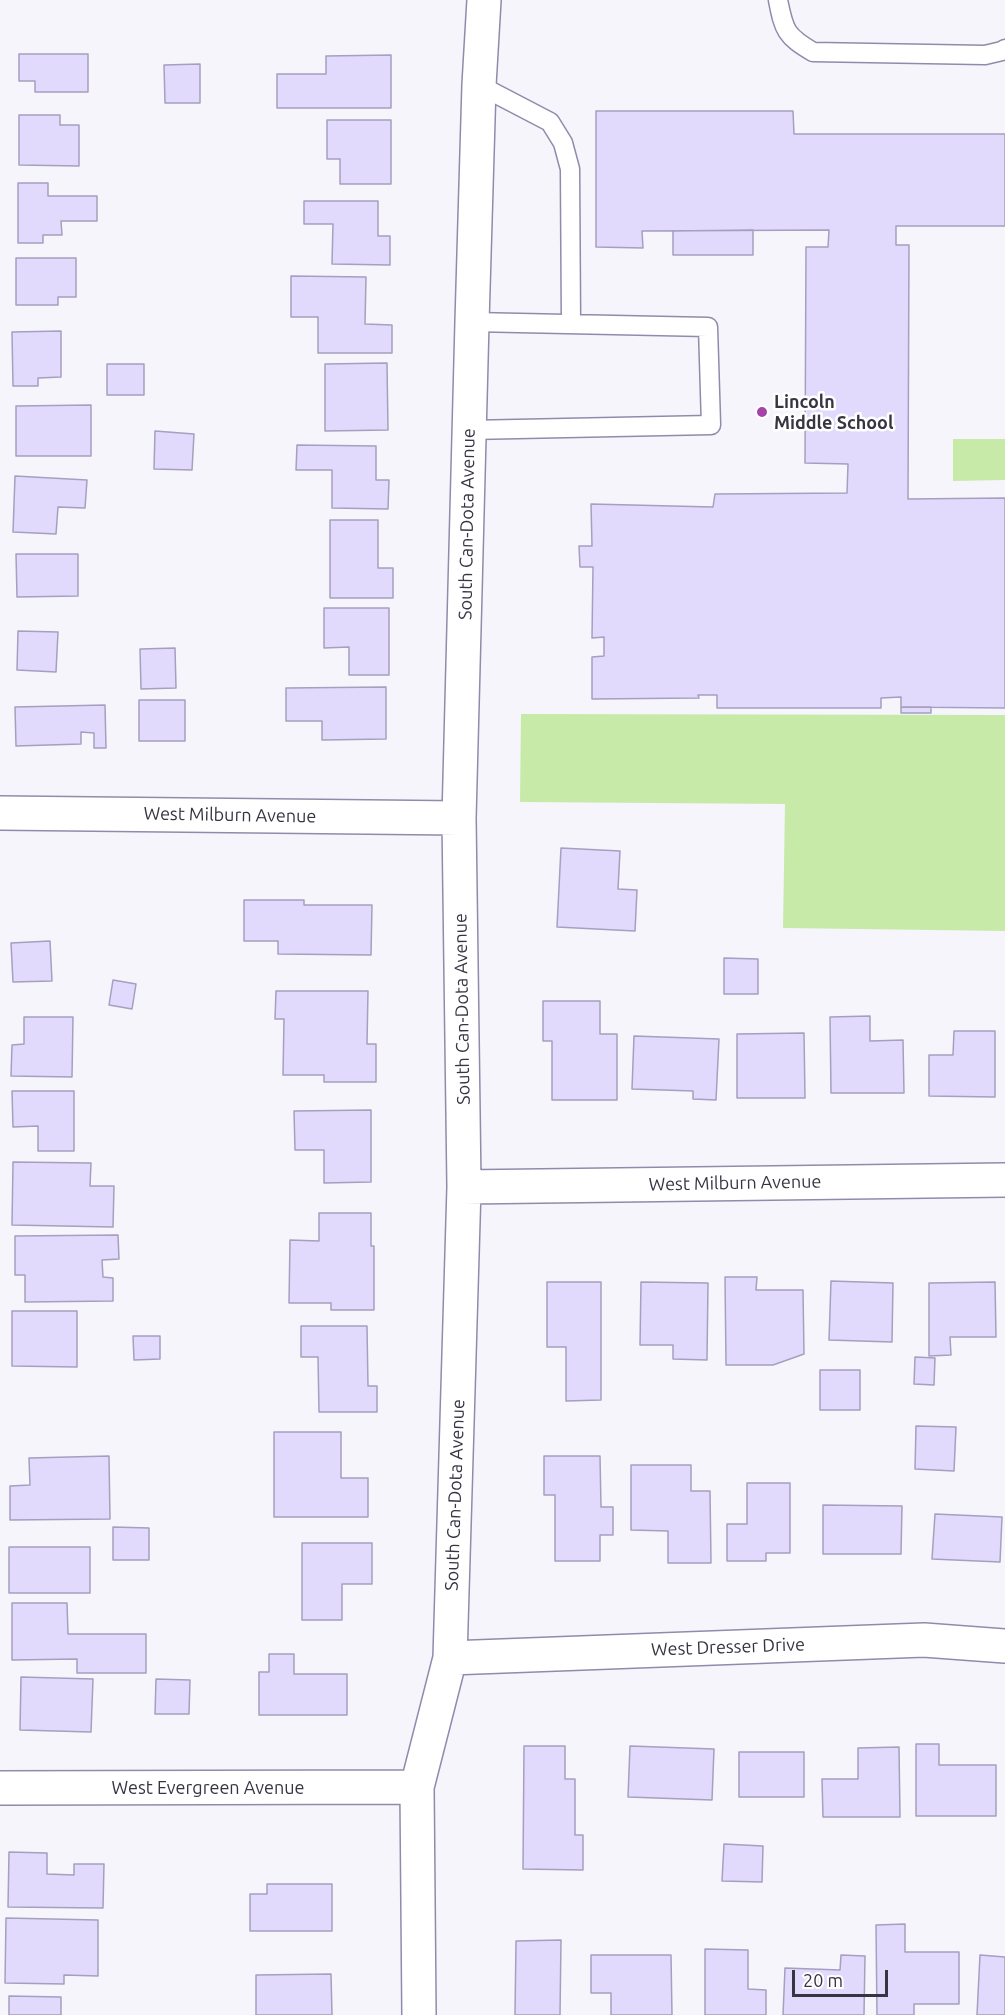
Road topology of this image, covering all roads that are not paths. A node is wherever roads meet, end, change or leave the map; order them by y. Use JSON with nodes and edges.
{"nodes":[{"id":1,"x":484,"y":0,"type":"edge"},
{"id":2,"x":778,"y":0,"type":"edge"},
{"id":3,"x":1005,"y":49,"type":"edge"},
{"id":4,"x":479,"y":85,"type":"junction"},
{"id":5,"x":472,"y":322,"type":"junction"},
{"id":6,"x":571,"y":324,"type":"junction"},
{"id":7,"x":469,"y":430,"type":"junction"},
{"id":8,"x":0,"y":813,"type":"edge"},
{"id":9,"x":459,"y":818,"type":"junction"},
{"id":10,"x":1005,"y":1180,"type":"edge"},
{"id":11,"x":464,"y":1187,"type":"junction"},
{"id":12,"x":1005,"y":1646,"type":"edge"},
{"id":13,"x":450,"y":1658,"type":"junction"},
{"id":14,"x":417,"y":1787,"type":"junction"},
{"id":15,"x":0,"y":1788,"type":"edge"},
{"id":16,"x":419,"y":2015,"type":"edge"}],
"edges":[{"from":1,"to":4,"type":"street","name":"South Can-Dota Avenue"},
{"from":2,"to":3,"type":"lane"},
{"from":4,"to":5,"type":"street","name":"South Can-Dota Avenue"},
{"from":4,"to":6,"type":"lane"},
{"from":5,"to":6,"type":"lane"},
{"from":5,"to":7,"type":"street","name":"South Can-Dota Avenue"},
{"from":6,"to":7,"type":"lane"},
{"from":7,"to":9,"type":"street","name":"South Can-Dota Avenue"},
{"from":8,"to":9,"type":"street","name":"West Milburn Avenue"},
{"from":9,"to":11,"type":"street","name":"South Can-Dota Avenue"},
{"from":10,"to":11,"type":"street","name":"West Milburn Avenue"},
{"from":11,"to":13,"type":"street","name":"South Can-Dota Avenue"},
{"from":12,"to":13,"type":"street","name":"West Dresser Drive"},
{"from":13,"to":14,"type":"street","name":"South Can-Dota Avenue"},
{"from":14,"to":15,"type":"street","name":"West Evergreen Avenue"},
{"from":14,"to":16,"type":"street","name":"South Can-Dota Avenue"}]}
